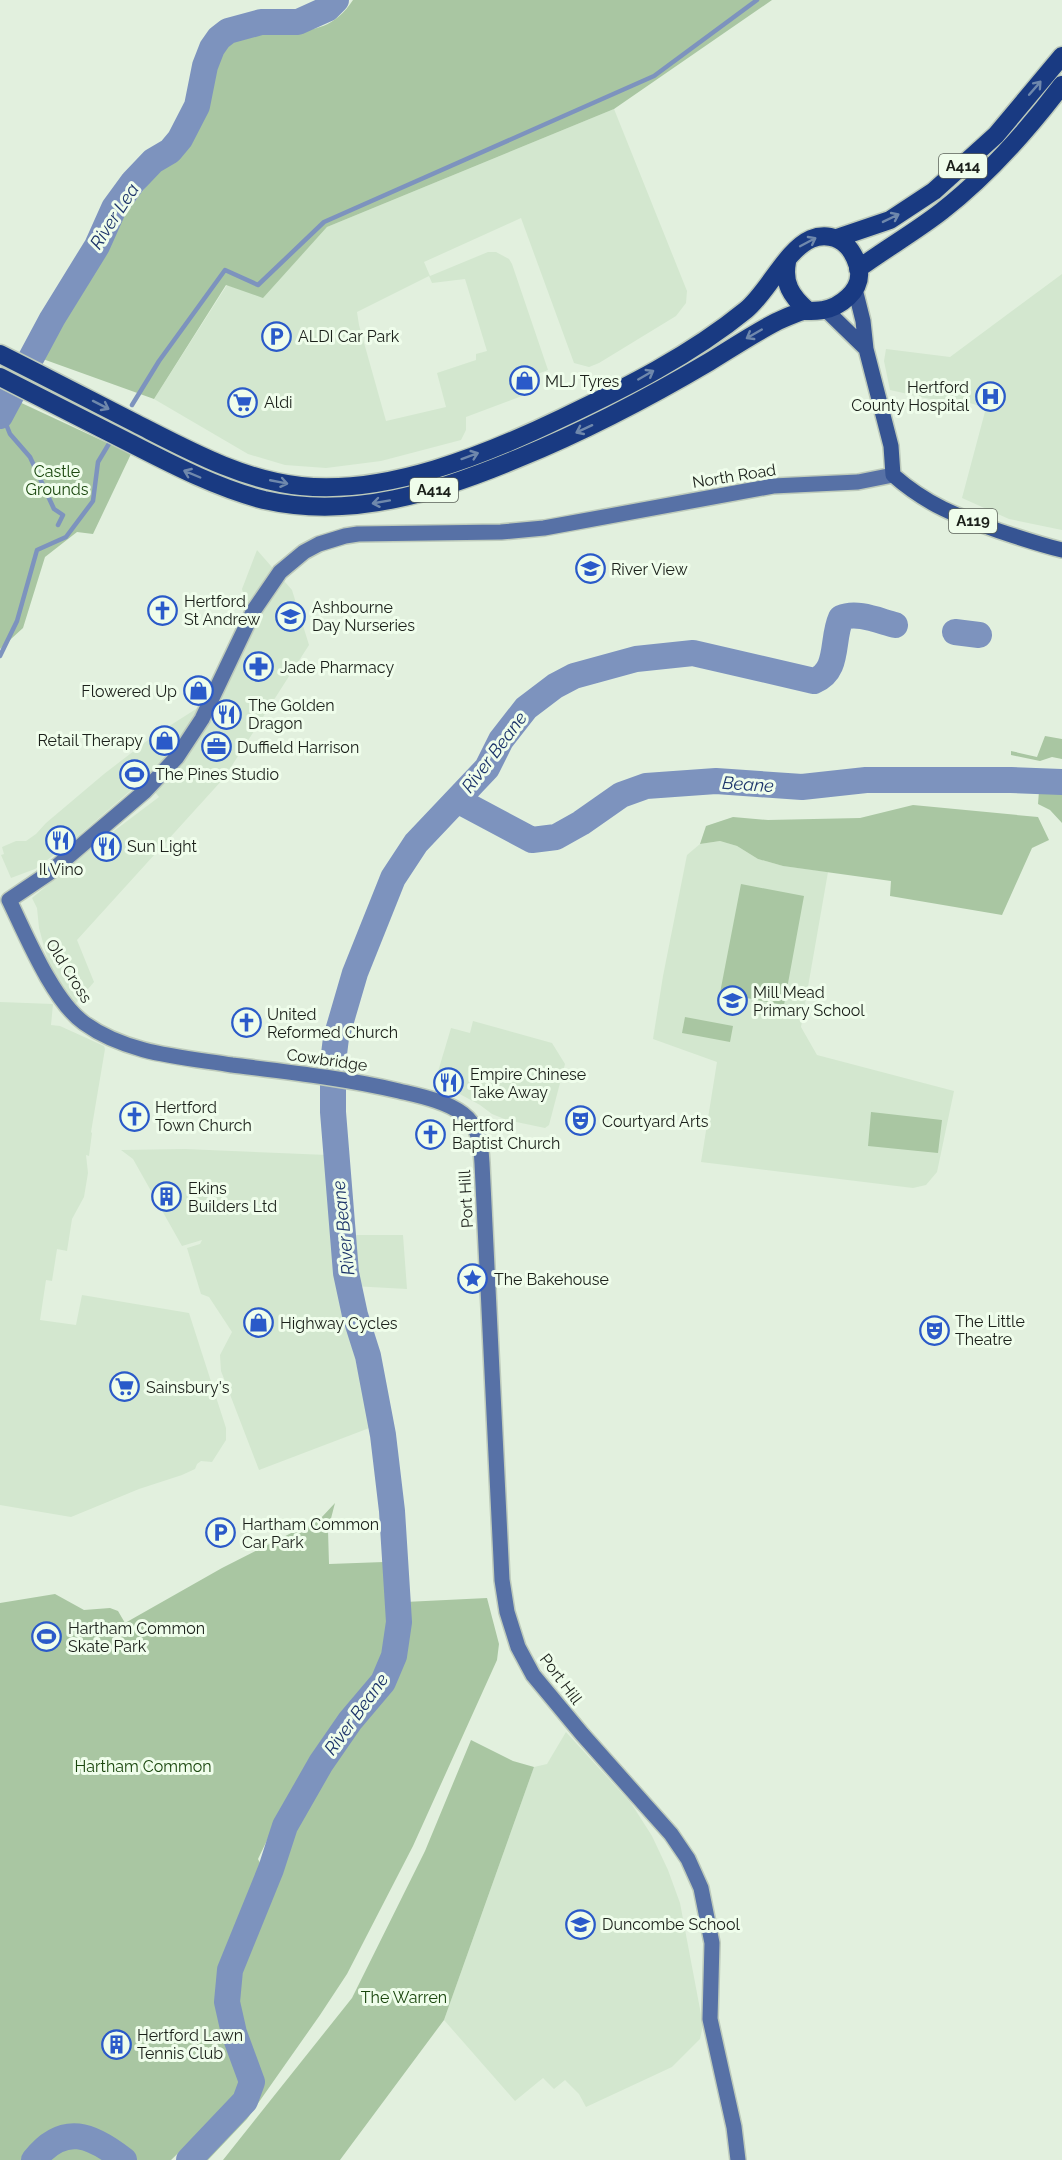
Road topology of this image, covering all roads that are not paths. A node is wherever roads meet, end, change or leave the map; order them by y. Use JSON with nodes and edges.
{"nodes":[{"id":1,"x":1062,"y":56,"type":"edge"},
{"id":2,"x":1062,"y":85,"type":"edge"},
{"id":3,"x":837,"y":238,"type":"junction"},
{"id":4,"x":787,"y":262,"type":"junction"},
{"id":5,"x":858,"y":269,"type":"junction"},
{"id":6,"x":855,"y":289,"type":"junction"},
{"id":7,"x":807,"y":310,"type":"junction"},
{"id":8,"x":826,"y":310,"type":"junction"},
{"id":9,"x":866,"y":349,"type":"junction"},
{"id":10,"x":0,"y":354,"type":"edge"},
{"id":11,"x":2,"y":378,"type":"edge"},
{"id":12,"x":893,"y":475,"type":"junction"},
{"id":13,"x":1062,"y":550,"type":"edge"},
{"id":14,"x":4,"y":899,"type":"edge"},
{"id":15,"x":120,"y":1042,"type":"joint"},
{"id":16,"x":478,"y":1138,"type":"joint"},
{"id":17,"x":738,"y":2160,"type":"edge"}],
"edges":[{"from":3,"to":1,"type":"highway","number":"A414","one_way":true},
{"from":2,"to":5,"type":"highway","number":"A414"},
{"from":4,"to":3,"type":"highway","one_way":true},
{"from":3,"to":5,"type":"highway"},
{"from":4,"to":7,"type":"highway"},
{"from":10,"to":4,"type":"highway","number":"A414","one_way":true},
{"from":5,"to":6,"type":"highway"},
{"from":6,"to":8,"type":"highway"},
{"from":6,"to":9,"type":"main road"},
{"from":7,"to":8,"type":"highway"},
{"from":7,"to":11,"type":"highway","number":"A414","one_way":true},
{"from":8,"to":9,"type":"main road"},
{"from":9,"to":12,"type":"main road"},
{"from":12,"to":13,"type":"main road","number":"A119"},
{"from":12,"to":14,"type":"main road","name":"North Road"},
{"from":14,"to":15,"type":"main road","name":"Old Cross"},
{"from":15,"to":16,"type":"main road","name":"Cowbridge"},
{"from":16,"to":17,"type":"main road","name":"Port Hill"}]}
